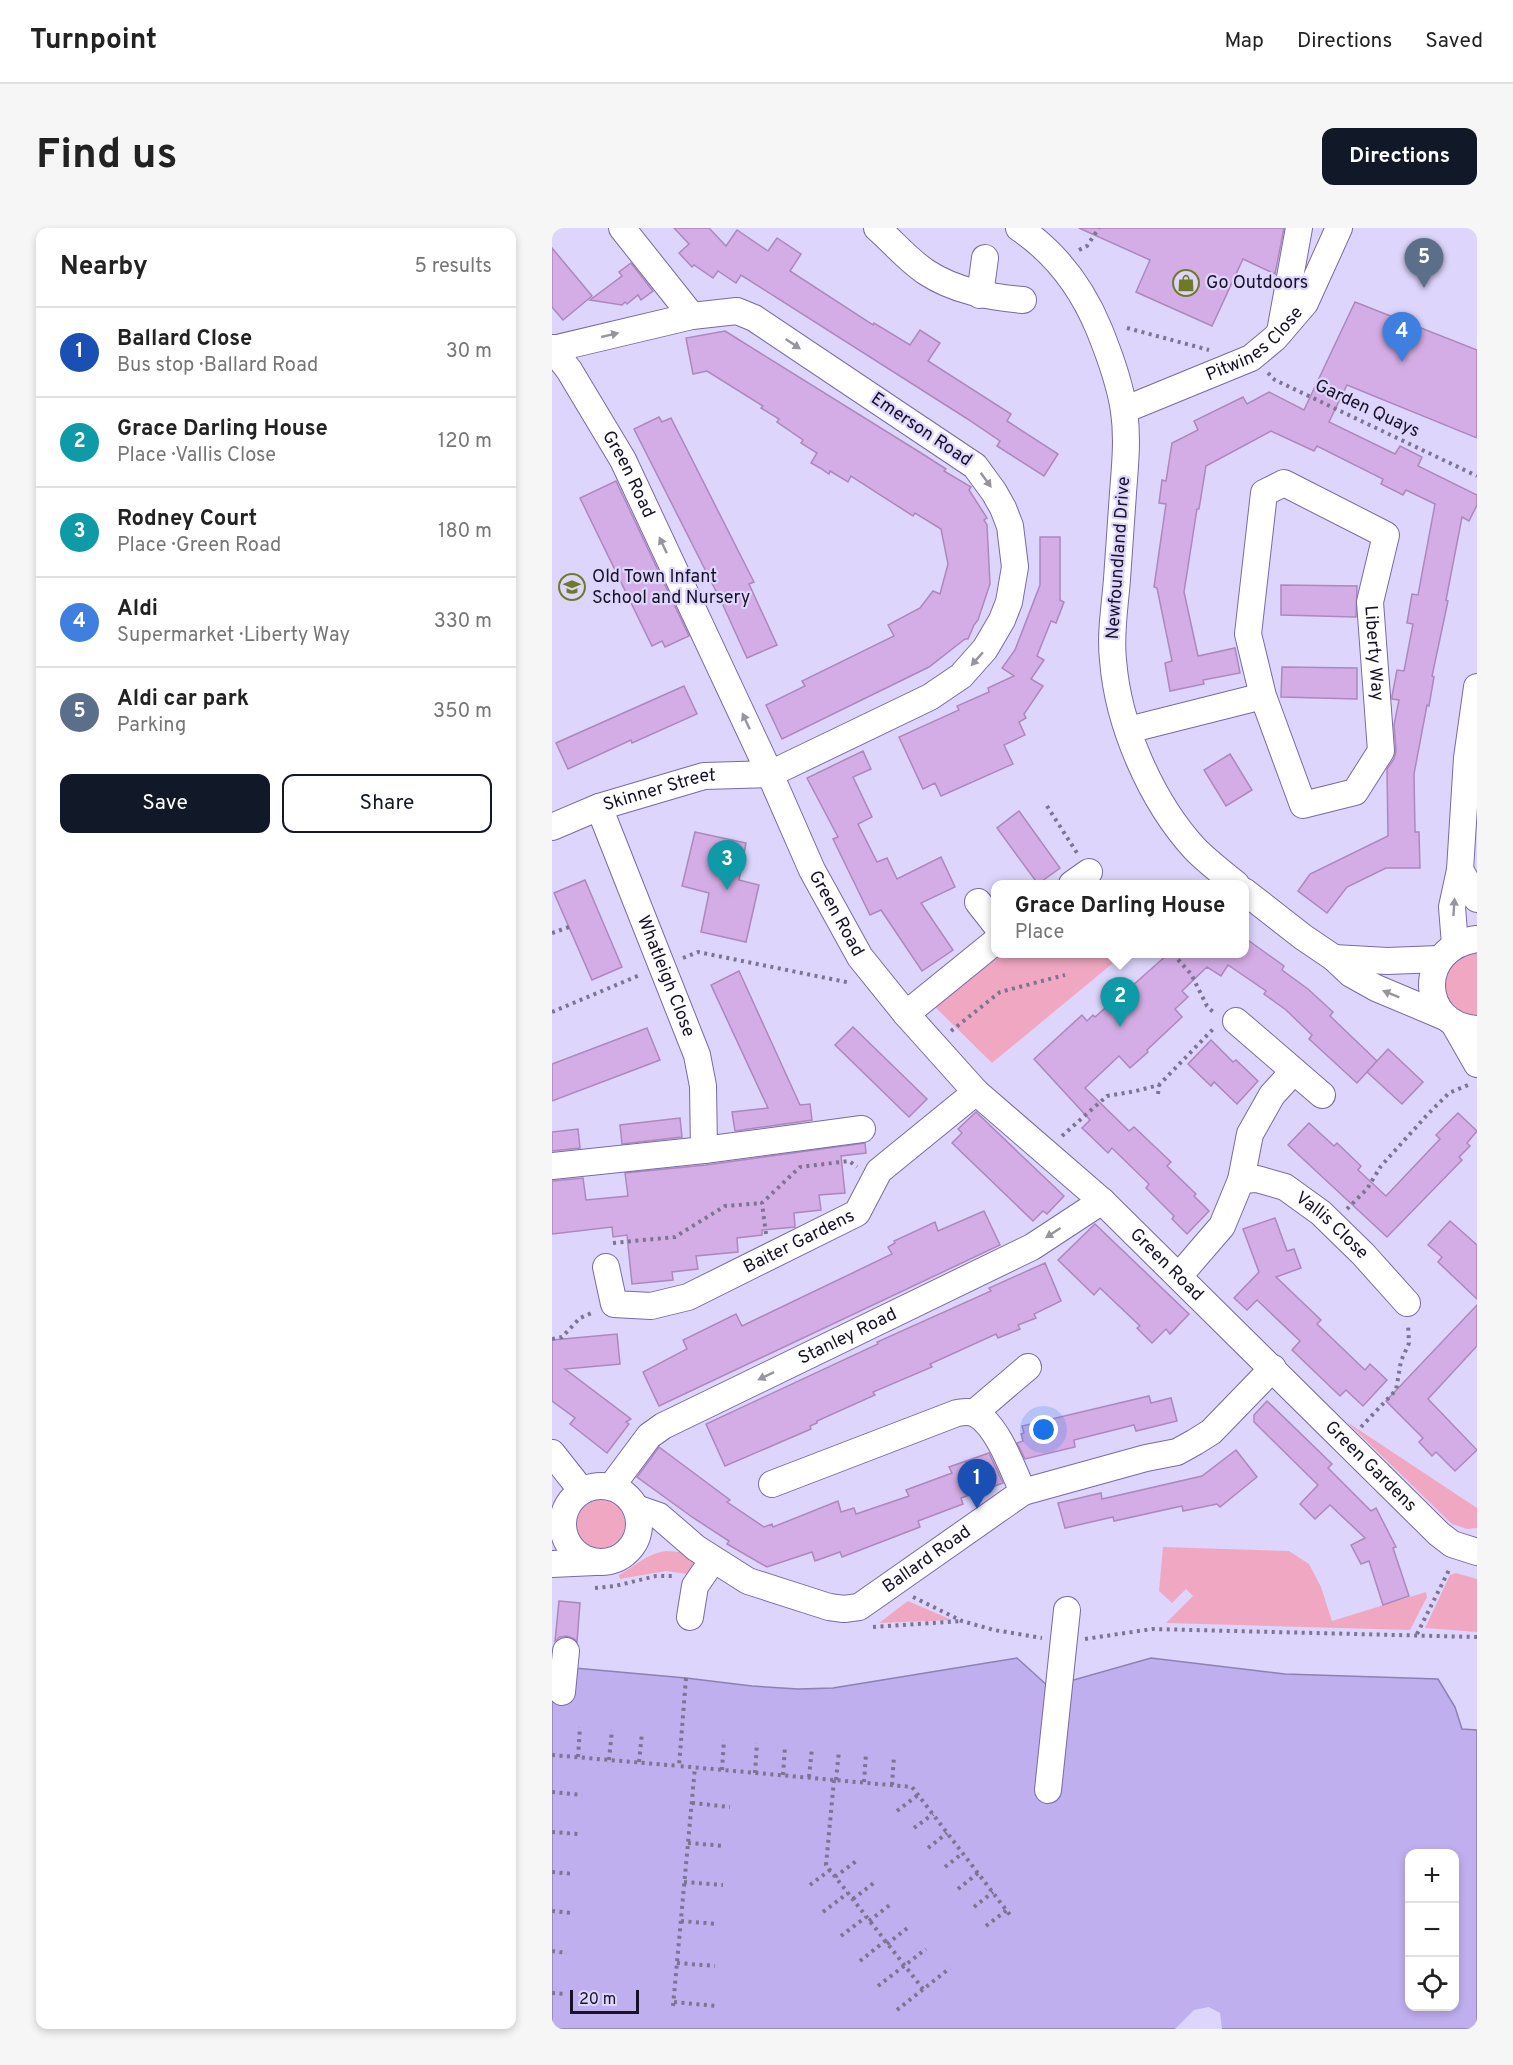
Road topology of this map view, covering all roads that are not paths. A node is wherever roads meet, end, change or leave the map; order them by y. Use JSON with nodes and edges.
{"nodes":[{"id":1,"x":622,"y":228,"type":"edge"},
{"id":2,"x":878,"y":228,"type":"edge"},
{"id":3,"x":1019,"y":228,"type":"edge"},
{"id":4,"x":1299,"y":228,"type":"edge"},
{"id":5,"x":1339,"y":228,"type":"edge"},
{"id":6,"x":985,"y":258,"type":"dead end"},
{"id":7,"x":980,"y":295,"type":"junction"},
{"id":8,"x":1023,"y":300,"type":"dead end"},
{"id":9,"x":692,"y":316,"type":"junction"},
{"id":10,"x":1280,"y":332,"type":"junction"},
{"id":11,"x":552,"y":349,"type":"edge"},
{"id":12,"x":1124,"y":410,"type":"junction"},
{"id":13,"x":1477,"y":687,"type":"edge"},
{"id":14,"x":1263,"y":696,"type":"junction"},
{"id":15,"x":1128,"y":730,"type":"junction"},
{"id":16,"x":770,"y":774,"type":"junction"},
{"id":17,"x":598,"y":807,"type":"junction"},
{"id":18,"x":552,"y":827,"type":"edge"},
{"id":19,"x":1460,"y":870,"type":"junction"},
{"id":20,"x":1230,"y":880,"type":"edge"},
{"id":21,"x":1249,"y":894,"type":"edge"},
{"id":22,"x":1477,"y":899,"type":"edge"},
{"id":23,"x":978,"y":902,"type":"dead end"},
{"id":24,"x":991,"y":919,"type":"edge"},
{"id":25,"x":991,"y":945,"type":"edge"},
{"id":26,"x":1457,"y":948,"type":"edge"},
{"id":27,"x":1334,"y":958,"type":"junction"},
{"id":28,"x":906,"y":1014,"type":"junction"},
{"id":29,"x":1449,"y":1020,"type":"junction"},
{"id":30,"x":1236,"y":1021,"type":"dead end"},
{"id":31,"x":1477,"y":1029,"type":"edge"},
{"id":32,"x":1477,"y":1064,"type":"edge"},
{"id":33,"x":1293,"y":1071,"type":"junction"},
{"id":34,"x":976,"y":1092,"type":"junction"},
{"id":35,"x":1322,"y":1095,"type":"dead end"},
{"id":36,"x":862,"y":1129,"type":"dead end"},
{"id":37,"x":704,"y":1150,"type":"junction"},
{"id":38,"x":552,"y":1166,"type":"edge"},
{"id":39,"x":1241,"y":1180,"type":"junction"},
{"id":40,"x":1102,"y":1201,"type":"junction"},
{"id":41,"x":606,"y":1267,"type":"road end"},
{"id":42,"x":1179,"y":1276,"type":"junction"},
{"id":43,"x":1407,"y":1303,"type":"road end"},
{"id":44,"x":1028,"y":1366,"type":"dead end"},
{"id":45,"x":1273,"y":1368,"type":"junction"},
{"id":46,"x":974,"y":1413,"type":"junction"},
{"id":47,"x":552,"y":1453,"type":"edge"},
{"id":48,"x":772,"y":1484,"type":"dead end"},
{"id":49,"x":611,"y":1487,"type":"junction"},
{"id":50,"x":1023,"y":1492,"type":"junction"},
{"id":51,"x":575,"y":1497,"type":"junction"},
{"id":52,"x":636,"y":1508,"type":"junction"},
{"id":53,"x":552,"y":1522,"type":"edge"},
{"id":54,"x":635,"y":1540,"type":"junction"},
{"id":55,"x":1477,"y":1552,"type":"edge"},
{"id":56,"x":704,"y":1554,"type":"junction"},
{"id":57,"x":601,"y":1562,"type":"junction"},
{"id":58,"x":552,"y":1563,"type":"edge"},
{"id":59,"x":1067,"y":1610,"type":"dead end"},
{"id":60,"x":690,"y":1617,"type":"dead end"},
{"id":61,"x":566,"y":1651,"type":"dead end"},
{"id":62,"x":562,"y":1692,"type":"dead end"},
{"id":63,"x":1048,"y":1790,"type":"dead end"}],
"edges":[{"from":1,"to":9,"type":"street"},
{"from":2,"to":7,"type":"street"},
{"from":3,"to":12,"type":"street","name":"Newfoundland Drive"},
{"from":4,"to":10,"type":"street"},
{"from":5,"to":10,"type":"street","name":"Pitwines Close"},
{"from":6,"to":7,"type":"street"},
{"from":7,"to":8,"type":"street"},
{"from":11,"to":9,"type":"street","name":"Emerson Road","one_way":true},
{"from":9,"to":16,"type":"street","name":"Emerson Road","one_way":true},
{"from":10,"to":12,"type":"street","name":"Pitwines Close"},
{"from":16,"to":11,"type":"street","name":"Green Road","one_way":true},
{"from":12,"to":15,"type":"street","name":"Newfoundland Drive"},
{"from":13,"to":19,"type":"street"},
{"from":14,"to":14,"type":"street","name":"Liberty Way"},
{"from":14,"to":15,"type":"street"},
{"from":15,"to":20,"type":"street","name":"Newfoundland Drive"},
{"from":16,"to":17,"type":"street","name":"Skinner Street"},
{"from":16,"to":28,"type":"street","name":"Green Road"},
{"from":17,"to":18,"type":"street","name":"Skinner Street"},
{"from":17,"to":37,"type":"street","name":"Whatleigh Close"},
{"from":19,"to":22,"type":"street"},
{"from":26,"to":19,"type":"street","one_way":true},
{"from":21,"to":27,"type":"street"},
{"from":23,"to":24,"type":"street"},
{"from":25,"to":28,"type":"street"},
{"from":26,"to":27,"type":"street"},
{"from":26,"to":29,"type":"street"},
{"from":29,"to":27,"type":"street","one_way":true},
{"from":28,"to":34,"type":"street","name":"Green Road"},
{"from":29,"to":31,"type":"street"},
{"from":29,"to":32,"type":"street"},
{"from":30,"to":33,"type":"street"},
{"from":33,"to":35,"type":"street"},
{"from":33,"to":39,"type":"street"},
{"from":34,"to":40,"type":"street","name":"Green Road"},
{"from":34,"to":41,"type":"street","name":"Baiter Gardens"},
{"from":36,"to":37,"type":"street"},
{"from":37,"to":38,"type":"street"},
{"from":39,"to":42,"type":"street"},
{"from":39,"to":43,"type":"street","name":"Vallis Close"},
{"from":40,"to":42,"type":"street","name":"Green Road"},
{"from":40,"to":49,"type":"street","name":"Stanley Road","one_way":true},
{"from":42,"to":45,"type":"street","name":"Green Road"},
{"from":44,"to":46,"type":"street"},
{"from":45,"to":50,"type":"street","name":"Ballard Road"},
{"from":45,"to":55,"type":"street","name":"Green Gardens"},
{"from":46,"to":48,"type":"street"},
{"from":46,"to":50,"type":"street"},
{"from":47,"to":51,"type":"street"},
{"from":49,"to":51,"type":"street"},
{"from":49,"to":52,"type":"street"},
{"from":50,"to":56,"type":"street","name":"Ballard Road"},
{"from":51,"to":53,"type":"street"},
{"from":51,"to":57,"type":"street"},
{"from":52,"to":54,"type":"street"},
{"from":52,"to":56,"type":"street","name":"Ballard Road"},
{"from":54,"to":56,"type":"street","name":"Ballard Road"},
{"from":54,"to":57,"type":"street"},
{"from":56,"to":60,"type":"street"},
{"from":57,"to":58,"type":"street"},
{"from":59,"to":63,"type":"street"},
{"from":61,"to":62,"type":"street"}]}
